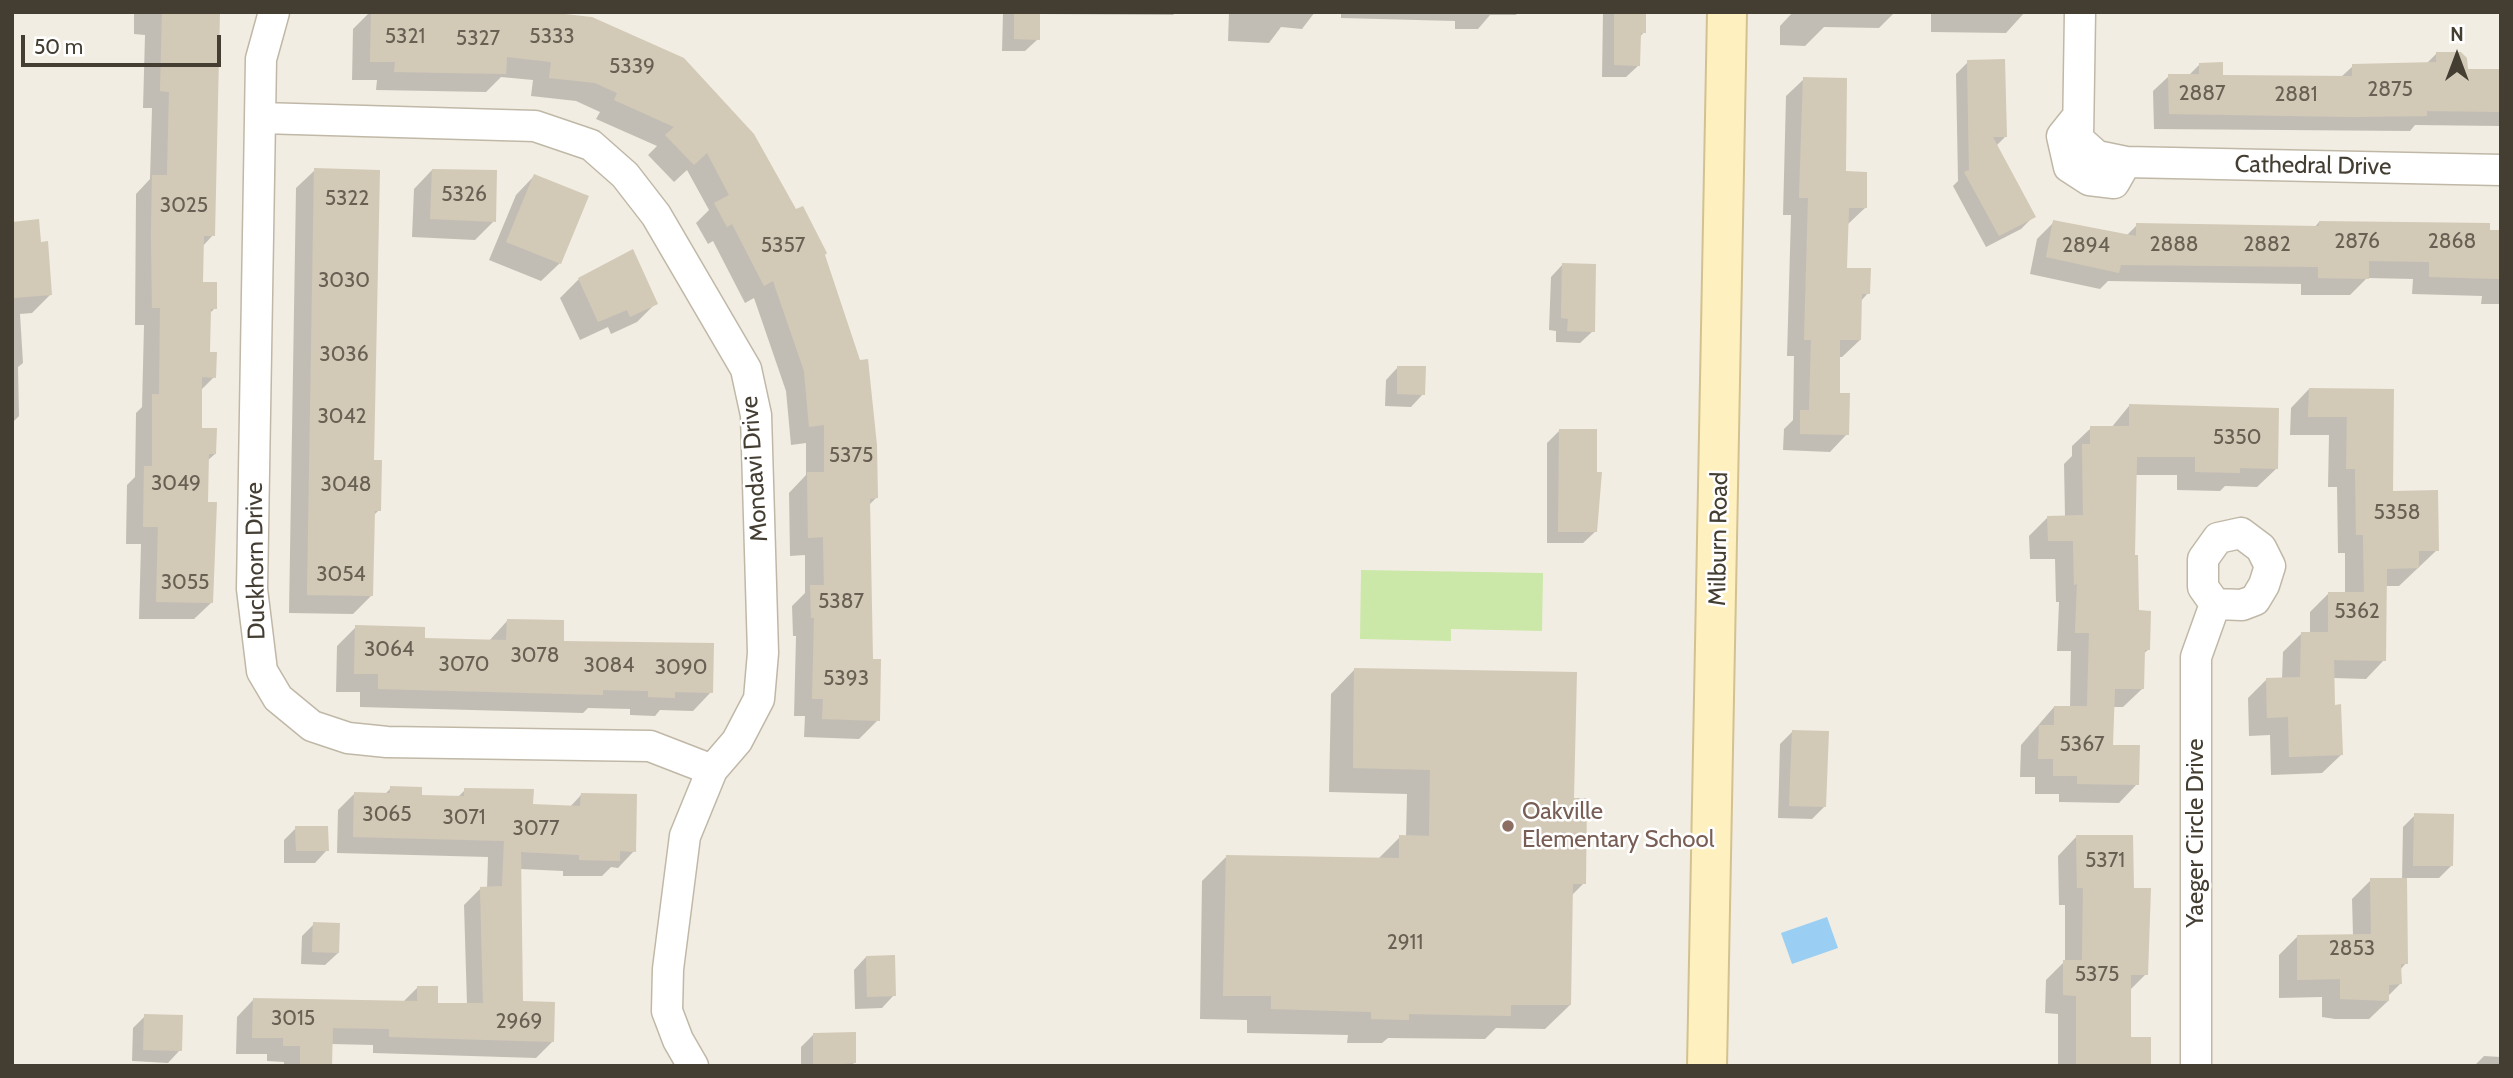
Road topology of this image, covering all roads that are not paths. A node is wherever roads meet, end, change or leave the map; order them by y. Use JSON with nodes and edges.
{"nodes":[{"id":1,"x":274,"y":12,"type":"edge"},
{"id":2,"x":1727,"y":12,"type":"edge"},
{"id":3,"x":2080,"y":12,"type":"edge"},
{"id":4,"x":261,"y":118,"type":"junction"},
{"id":5,"x":2501,"y":170,"type":"edge"},
{"id":6,"x":2215,"y":604,"type":"dead end"},
{"id":7,"x":712,"y":770,"type":"junction"},
{"id":8,"x":693,"y":1066,"type":"edge"},
{"id":9,"x":1707,"y":1066,"type":"edge"},
{"id":10,"x":2196,"y":1066,"type":"edge"}],
"edges":[{"from":1,"to":4,"type":"street","name":"Duckhorn Drive"},
{"from":2,"to":9,"type":"street","name":"Milburn Road"},
{"from":3,"to":5,"type":"street","name":"Cathedral Drive"},
{"from":4,"to":7,"type":"street","name":"Mondavi Drive"},
{"from":4,"to":7,"type":"street","name":"Duckhorn Drive"},
{"from":6,"to":10,"type":"street","name":"Yaeger Circle Drive"},
{"from":7,"to":8,"type":"street","name":"Mondavi Drive"}]}
